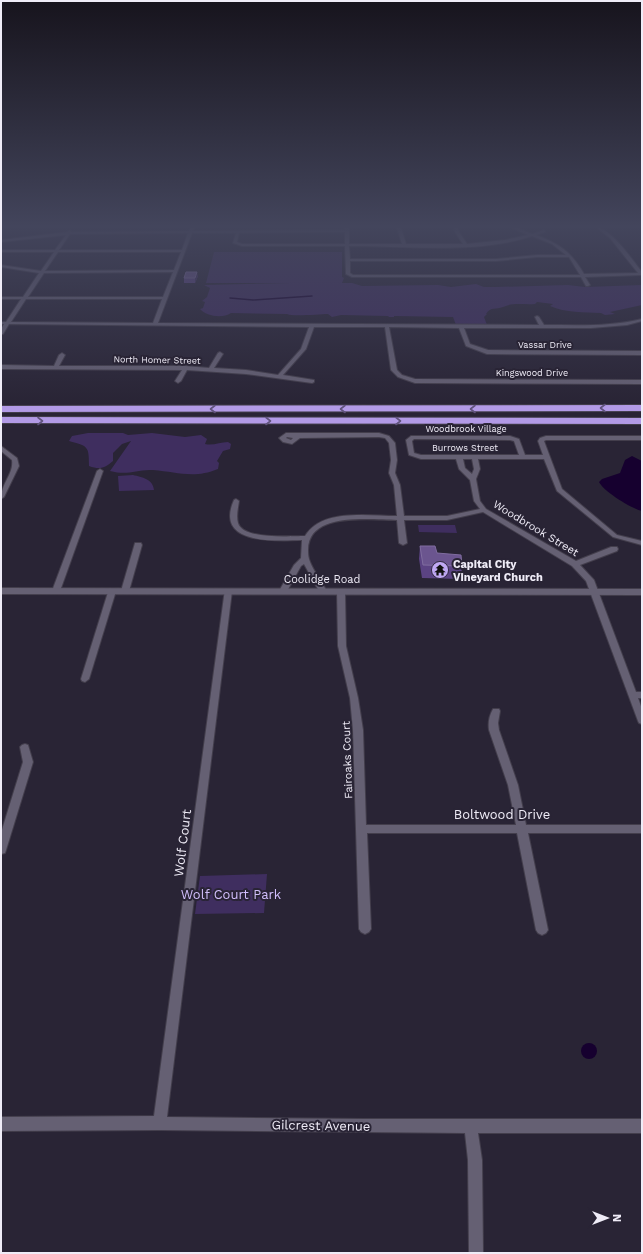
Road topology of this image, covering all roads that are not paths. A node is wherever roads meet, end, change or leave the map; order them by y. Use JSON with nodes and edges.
{"nodes":[{"id":1,"x":33,"y":287,"type":"edge"},
{"id":2,"x":168,"y":287,"type":"edge"},
{"id":3,"x":1,"y":298,"type":"edge"},
{"id":4,"x":25,"y":298,"type":"junction"},
{"id":5,"x":164,"y":298,"type":"junction"},
{"id":6,"x":538,"y":317,"type":"dead end"},
{"id":7,"x":642,"y":320,"type":"edge"},
{"id":8,"x":1,"y":323,"type":"edge"},
{"id":9,"x":8,"y":323,"type":"junction"},
{"id":10,"x":155,"y":324,"type":"junction"},
{"id":11,"x":312,"y":326,"type":"junction"},
{"id":12,"x":388,"y":327,"type":"junction"},
{"id":13,"x":461,"y":327,"type":"junction"},
{"id":14,"x":542,"y":327,"type":"junction"},
{"id":15,"x":1,"y":334,"type":"edge"},
{"id":16,"x":642,"y":353,"type":"edge"},
{"id":17,"x":220,"y":354,"type":"dead end"},
{"id":18,"x":62,"y":355,"type":"dead end"},
{"id":19,"x":1,"y":367,"type":"edge"},
{"id":20,"x":56,"y":367,"type":"junction"},
{"id":21,"x":185,"y":368,"type":"junction"},
{"id":22,"x":211,"y":369,"type":"junction"},
{"id":23,"x":280,"y":376,"type":"junction"},
{"id":24,"x":178,"y":381,"type":"dead end"},
{"id":25,"x":312,"y":381,"type":"dead end"},
{"id":26,"x":642,"y":382,"type":"edge"},
{"id":27,"x":642,"y":408,"type":"edge"},
{"id":28,"x":1,"y":409,"type":"edge"},
{"id":29,"x":1,"y":420,"type":"edge"},
{"id":30,"x":642,"y":421,"type":"edge"},
{"id":31,"x":295,"y":436,"type":"dead end"},
{"id":32,"x":414,"y":437,"type":"joint"},
{"id":33,"x":642,"y":438,"type":"edge"},
{"id":34,"x":1,"y":448,"type":"edge"},
{"id":35,"x":459,"y":457,"type":"junction"},
{"id":36,"x":475,"y":457,"type":"junction"},
{"id":37,"x":523,"y":457,"type":"junction"},
{"id":38,"x":546,"y":457,"type":"junction"},
{"id":39,"x":100,"y":471,"type":"dead end"},
{"id":40,"x":463,"y":472,"type":"junction"},
{"id":41,"x":477,"y":472,"type":"junction"},
{"id":42,"x":473,"y":479,"type":"junction"},
{"id":43,"x":1,"y":497,"type":"edge"},
{"id":44,"x":236,"y":501,"type":"dead end"},
{"id":45,"x":484,"y":510,"type":"junction"},
{"id":46,"x":400,"y":518,"type":"junction"},
{"id":47,"x":307,"y":538,"type":"junction"},
{"id":48,"x":403,"y":543,"type":"dead end"},
{"id":49,"x":642,"y":543,"type":"edge"},
{"id":50,"x":138,"y":545,"type":"dead end"},
{"id":51,"x":614,"y":549,"type":"dead end"},
{"id":52,"x":305,"y":559,"type":"junction"},
{"id":53,"x":575,"y":564,"type":"junction"},
{"id":54,"x":1,"y":591,"type":"edge"},
{"id":55,"x":56,"y":591,"type":"junction"},
{"id":56,"x":112,"y":591,"type":"junction"},
{"id":57,"x":125,"y":591,"type":"junction"},
{"id":58,"x":228,"y":591,"type":"junction"},
{"id":59,"x":283,"y":591,"type":"junction"},
{"id":60,"x":323,"y":591,"type":"junction"},
{"id":61,"x":341,"y":591,"type":"junction"},
{"id":62,"x":594,"y":592,"type":"junction"},
{"id":63,"x":642,"y":592,"type":"edge"},
{"id":64,"x":85,"y":679,"type":"dead end"},
{"id":65,"x":632,"y":695,"type":"junction"},
{"id":66,"x":642,"y":695,"type":"edge"},
{"id":67,"x":496,"y":711,"type":"dead end"},
{"id":68,"x":642,"y":721,"type":"edge"},
{"id":69,"x":25,"y":747,"type":"dead end"},
{"id":70,"x":361,"y":828,"type":"junction"},
{"id":71,"x":522,"y":828,"type":"junction"},
{"id":72,"x":642,"y":829,"type":"edge"},
{"id":73,"x":1,"y":850,"type":"edge"},
{"id":74,"x":365,"y":929,"type":"dead end"},
{"id":75,"x":542,"y":930,"type":"dead end"},
{"id":76,"x":160,"y":1122,"type":"junction"},
{"id":77,"x":1,"y":1124,"type":"edge"},
{"id":78,"x":471,"y":1126,"type":"junction"},
{"id":79,"x":642,"y":1126,"type":"edge"},
{"id":80,"x":476,"y":1253,"type":"edge"}],
"edges":[{"from":1,"to":4,"type":"street"},
{"from":2,"to":5,"type":"street"},
{"from":3,"to":4,"type":"street"},
{"from":4,"to":5,"type":"street"},
{"from":4,"to":9,"type":"street"},
{"from":5,"to":10,"type":"street"},
{"from":6,"to":14,"type":"street"},
{"from":7,"to":14,"type":"street"},
{"from":8,"to":9,"type":"street"},
{"from":9,"to":10,"type":"street"},
{"from":9,"to":15,"type":"street"},
{"from":10,"to":11,"type":"street"},
{"from":11,"to":12,"type":"street"},
{"from":11,"to":23,"type":"street"},
{"from":12,"to":13,"type":"street"},
{"from":12,"to":26,"type":"street","name":"Kingswood Drive"},
{"from":13,"to":14,"type":"street"},
{"from":13,"to":16,"type":"street","name":"Vassar Drive"},
{"from":17,"to":22,"type":"street"},
{"from":18,"to":20,"type":"street"},
{"from":19,"to":20,"type":"street","name":"North Homer Street"},
{"from":20,"to":21,"type":"street","name":"North Homer Street"},
{"from":21,"to":22,"type":"street","name":"North Homer Street"},
{"from":21,"to":24,"type":"street"},
{"from":22,"to":23,"type":"street","name":"North Homer Street"},
{"from":23,"to":25,"type":"street","name":"North Homer Street"},
{"from":27,"to":28,"type":"highway","one_way":true},
{"from":29,"to":30,"type":"highway","one_way":true},
{"from":31,"to":46,"type":"street"},
{"from":32,"to":35,"type":"street","name":"Burrows Street"},
{"from":32,"to":37,"type":"street","name":"Woodbrook Village"},
{"from":33,"to":38,"type":"street"},
{"from":34,"to":43,"type":"street"},
{"from":35,"to":36,"type":"street","name":"Burrows Street"},
{"from":35,"to":40,"type":"street"},
{"from":36,"to":37,"type":"street","name":"Burrows Street"},
{"from":36,"to":41,"type":"street"},
{"from":37,"to":38,"type":"street","name":"Burrows Street"},
{"from":38,"to":49,"type":"street"},
{"from":39,"to":55,"type":"street"},
{"from":40,"to":41,"type":"street"},
{"from":40,"to":42,"type":"street"},
{"from":41,"to":42,"type":"street"},
{"from":42,"to":45,"type":"street","name":"Woodbrook Street"},
{"from":44,"to":47,"type":"street"},
{"from":45,"to":46,"type":"street"},
{"from":45,"to":53,"type":"street","name":"Woodbrook Street"},
{"from":46,"to":47,"type":"street"},
{"from":46,"to":48,"type":"street"},
{"from":47,"to":52,"type":"street"},
{"from":50,"to":57,"type":"street"},
{"from":51,"to":53,"type":"street"},
{"from":52,"to":59,"type":"street"},
{"from":52,"to":60,"type":"street"},
{"from":53,"to":62,"type":"street","name":"Woodbrook Street"},
{"from":54,"to":55,"type":"street","name":"Coolidge Road"},
{"from":55,"to":56,"type":"street","name":"Coolidge Road"},
{"from":56,"to":57,"type":"street","name":"Coolidge Road"},
{"from":56,"to":64,"type":"street"},
{"from":57,"to":58,"type":"street","name":"Coolidge Road"},
{"from":58,"to":59,"type":"street","name":"Coolidge Road"},
{"from":58,"to":76,"type":"street","name":"Wolf Court"},
{"from":59,"to":60,"type":"street","name":"Coolidge Road"},
{"from":60,"to":61,"type":"street","name":"Coolidge Road"},
{"from":61,"to":62,"type":"street","name":"Coolidge Road"},
{"from":61,"to":70,"type":"street","name":"Fairoaks Court"},
{"from":62,"to":63,"type":"street","name":"Coolidge Road"},
{"from":62,"to":65,"type":"street","name":"Woodbrook Street"},
{"from":65,"to":66,"type":"street"},
{"from":65,"to":68,"type":"street","name":"Woodbrook Street"},
{"from":67,"to":71,"type":"street"},
{"from":69,"to":73,"type":"street"},
{"from":70,"to":71,"type":"street","name":"Boltwood Drive"},
{"from":70,"to":74,"type":"street","name":"Fairoaks Court"},
{"from":71,"to":72,"type":"street","name":"Boltwood Drive"},
{"from":71,"to":75,"type":"street"},
{"from":76,"to":77,"type":"street","name":"Gilcrest Avenue"},
{"from":76,"to":78,"type":"street","name":"Gilcrest Avenue"},
{"from":78,"to":79,"type":"street","name":"Gilcrest Avenue"},
{"from":78,"to":80,"type":"street"}]}
